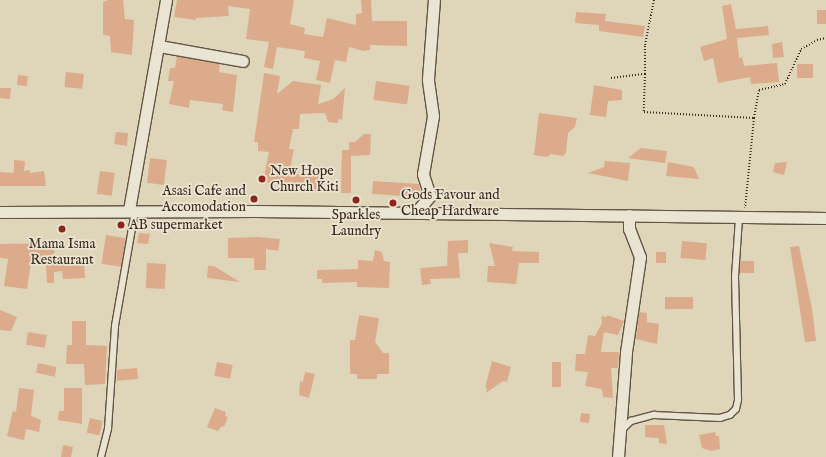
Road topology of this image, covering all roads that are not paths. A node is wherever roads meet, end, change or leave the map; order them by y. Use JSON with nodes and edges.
{"nodes":[{"id":1,"x":166,"y":0,"type":"edge"},
{"id":2,"x":434,"y":0,"type":"edge"},
{"id":3,"x":159,"y":46,"type":"junction"},
{"id":4,"x":243,"y":61,"type":"dead end"},
{"id":5,"x":132,"y":210,"type":"junction"},
{"id":6,"x":0,"y":212,"type":"edge"},
{"id":7,"x":416,"y":212,"type":"junction"},
{"id":8,"x":629,"y":215,"type":"junction"},
{"id":9,"x":826,"y":218,"type":"edge"},
{"id":10,"x":741,"y":219,"type":"junction"},
{"id":11,"x":620,"y":431,"type":"junction"},
{"id":12,"x":101,"y":457,"type":"edge"},
{"id":13,"x":618,"y":457,"type":"edge"}],
"edges":[{"from":1,"to":3,"type":"street"},
{"from":2,"to":7,"type":"street"},
{"from":3,"to":4,"type":"street"},
{"from":3,"to":5,"type":"street"},
{"from":5,"to":6,"type":"street"},
{"from":5,"to":7,"type":"street"},
{"from":5,"to":12,"type":"lane"},
{"from":7,"to":8,"type":"street"},
{"from":8,"to":10,"type":"street"},
{"from":8,"to":11,"type":"street"},
{"from":9,"to":10,"type":"street"},
{"from":10,"to":11,"type":"lane"},
{"from":11,"to":13,"type":"street"}]}
